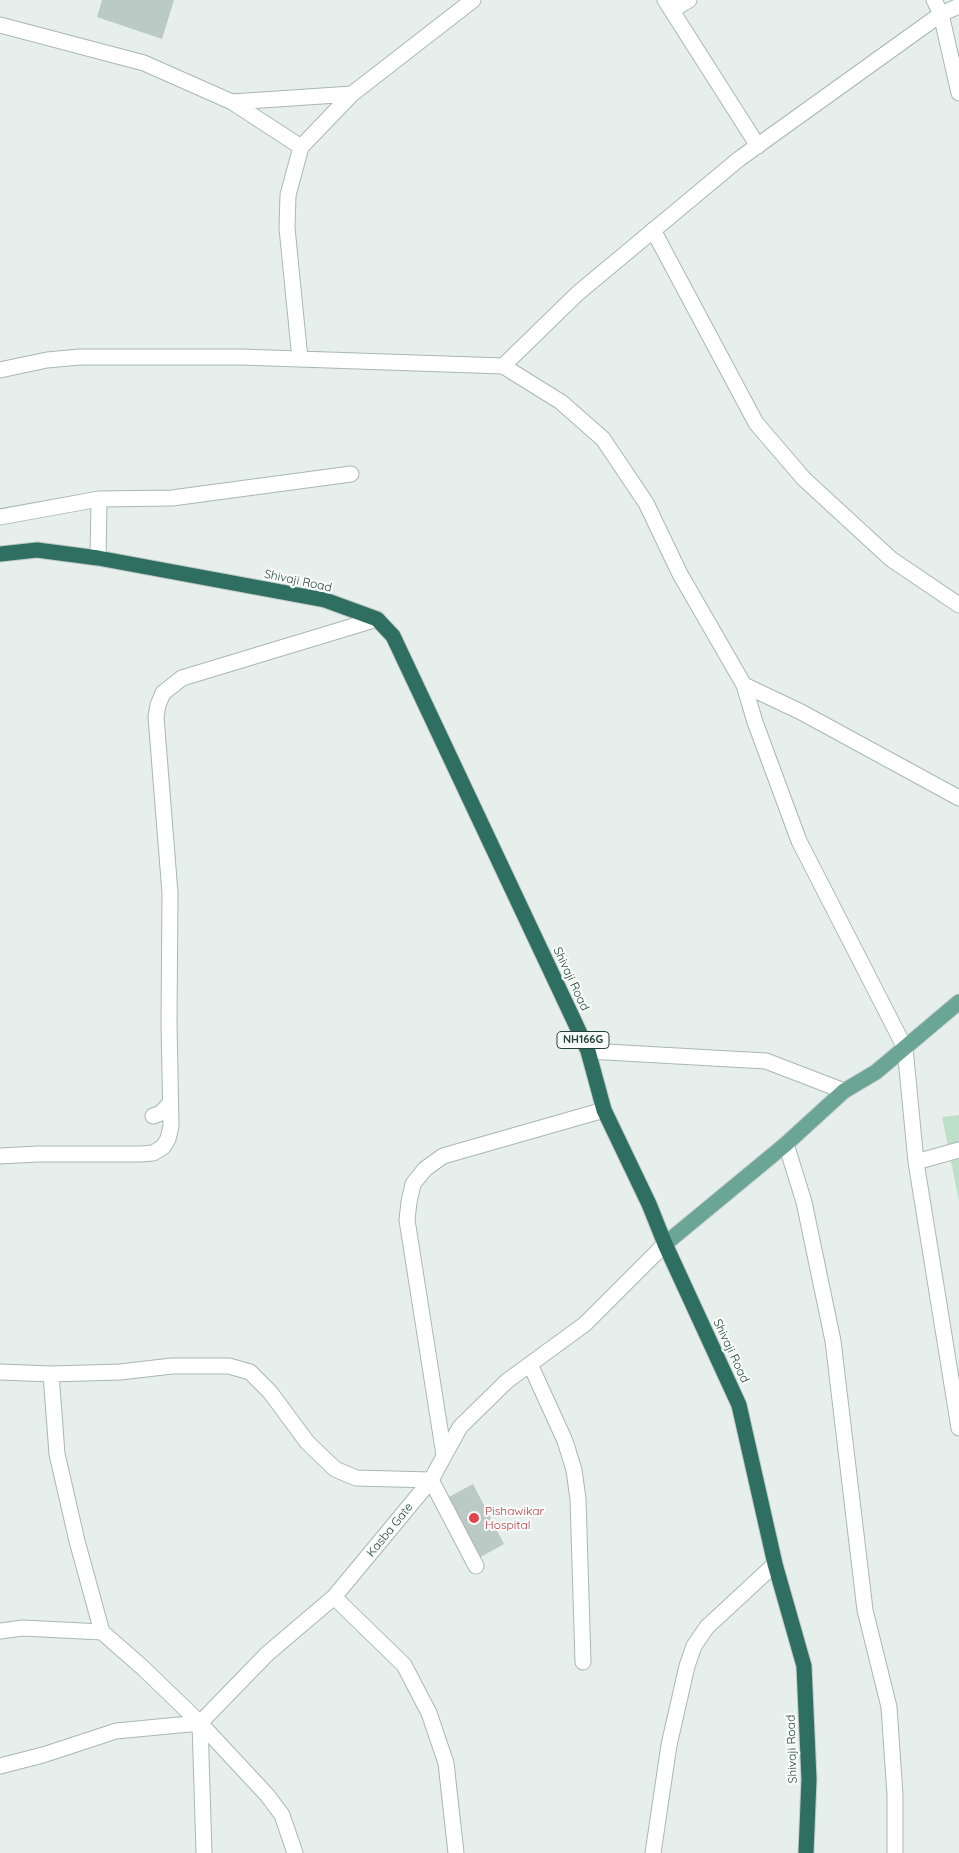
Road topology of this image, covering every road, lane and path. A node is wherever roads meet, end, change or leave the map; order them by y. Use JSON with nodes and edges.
{"nodes":[{"id":1,"x":473,"y":0,"type":"edge"},
{"id":2,"x":688,"y":0,"type":"edge"},
{"id":3,"x":934,"y":0,"type":"edge"},
{"id":4,"x":668,"y":5,"type":"edge"},
{"id":5,"x":959,"y":6,"type":"edge"},
{"id":6,"x":941,"y":14,"type":"junction"},
{"id":7,"x":0,"y":24,"type":"edge"},
{"id":8,"x":959,"y":93,"type":"edge"},
{"id":9,"x":352,"y":94,"type":"junction"},
{"id":10,"x":232,"y":102,"type":"junction"},
{"id":11,"x":758,"y":146,"type":"junction"},
{"id":12,"x":301,"y":147,"type":"junction"},
{"id":13,"x":653,"y":230,"type":"junction"},
{"id":14,"x":300,"y":359,"type":"junction"},
{"id":15,"x":503,"y":366,"type":"junction"},
{"id":16,"x":0,"y":370,"type":"edge"},
{"id":17,"x":351,"y":474,"type":"dead end"},
{"id":18,"x":100,"y":498,"type":"junction"},
{"id":19,"x":0,"y":517,"type":"edge"},
{"id":20,"x":0,"y":554,"type":"edge"},
{"id":21,"x":98,"y":558,"type":"junction"},
{"id":22,"x":959,"y":605,"type":"edge"},
{"id":23,"x":377,"y":619,"type":"junction"},
{"id":24,"x":744,"y":685,"type":"junction"},
{"id":25,"x":959,"y":798,"type":"edge"},
{"id":26,"x":959,"y":1002,"type":"edge"},
{"id":27,"x":905,"y":1048,"type":"junction"},
{"id":28,"x":588,"y":1051,"type":"junction"},
{"id":29,"x":844,"y":1091,"type":"junction"},
{"id":30,"x":170,"y":1103,"type":"junction"},
{"id":31,"x":604,"y":1110,"type":"junction"},
{"id":32,"x":153,"y":1116,"type":"dead end"},
{"id":33,"x":786,"y":1144,"type":"junction"},
{"id":34,"x":959,"y":1150,"type":"edge"},
{"id":35,"x":0,"y":1156,"type":"edge"},
{"id":36,"x":916,"y":1162,"type":"junction"},
{"id":37,"x":665,"y":1244,"type":"junction"},
{"id":38,"x":530,"y":1364,"type":"junction"},
{"id":39,"x":0,"y":1372,"type":"edge"},
{"id":40,"x":51,"y":1374,"type":"junction"},
{"id":41,"x":959,"y":1428,"type":"edge"},
{"id":42,"x":444,"y":1455,"type":"junction"},
{"id":43,"x":431,"y":1480,"type":"junction"},
{"id":44,"x":775,"y":1564,"type":"junction"},
{"id":45,"x":476,"y":1566,"type":"dead end"},
{"id":46,"x":334,"y":1597,"type":"junction"},
{"id":47,"x":0,"y":1631,"type":"edge"},
{"id":48,"x":102,"y":1632,"type":"junction"},
{"id":49,"x":583,"y":1662,"type":"dead end"},
{"id":50,"x":200,"y":1723,"type":"junction"},
{"id":51,"x":0,"y":1766,"type":"edge"},
{"id":52,"x":204,"y":1853,"type":"edge"},
{"id":53,"x":295,"y":1853,"type":"edge"},
{"id":54,"x":456,"y":1853,"type":"edge"},
{"id":55,"x":653,"y":1853,"type":"edge"},
{"id":56,"x":806,"y":1853,"type":"edge"},
{"id":57,"x":895,"y":1853,"type":"edge"}],
"edges":[{"from":1,"to":9,"type":"street"},
{"from":2,"to":4,"type":"street"},
{"from":3,"to":6,"type":"street"},
{"from":4,"to":11,"type":"street"},
{"from":5,"to":6,"type":"street"},
{"from":6,"to":8,"type":"street"},
{"from":6,"to":11,"type":"street"},
{"from":7,"to":10,"type":"street"},
{"from":9,"to":10,"type":"street"},
{"from":9,"to":12,"type":"street"},
{"from":10,"to":12,"type":"street"},
{"from":11,"to":13,"type":"street"},
{"from":12,"to":14,"type":"street"},
{"from":13,"to":15,"type":"street"},
{"from":13,"to":22,"type":"street"},
{"from":14,"to":15,"type":"street"},
{"from":14,"to":16,"type":"street"},
{"from":15,"to":24,"type":"street"},
{"from":17,"to":18,"type":"street"},
{"from":18,"to":19,"type":"street"},
{"from":18,"to":21,"type":"street"},
{"from":20,"to":21,"type":"highway","name":"Shivaji Road","number":"NH166G"},
{"from":21,"to":23,"type":"highway","name":"Shivaji Road","number":"NH166G"},
{"from":23,"to":28,"type":"highway","name":"Shivaji Road","number":"NH166G"},
{"from":23,"to":30,"type":"street"},
{"from":24,"to":25,"type":"street"},
{"from":24,"to":27,"type":"street"},
{"from":26,"to":27,"type":"main road"},
{"from":27,"to":29,"type":"main road"},
{"from":27,"to":36,"type":"street"},
{"from":28,"to":29,"type":"street"},
{"from":28,"to":31,"type":"highway","name":"Shivaji Road","number":"NH166G"},
{"from":29,"to":33,"type":"main road"},
{"from":30,"to":32,"type":"street"},
{"from":30,"to":35,"type":"street"},
{"from":31,"to":37,"type":"highway","name":"Shivaji Road","number":"NH166G"},
{"from":31,"to":42,"type":"street"},
{"from":33,"to":37,"type":"main road"},
{"from":33,"to":57,"type":"street"},
{"from":34,"to":36,"type":"street"},
{"from":36,"to":41,"type":"street"},
{"from":37,"to":38,"type":"street","name":"Kasba Gate"},
{"from":37,"to":44,"type":"highway","name":"Shivaji Road","number":"NH166G"},
{"from":38,"to":42,"type":"street","name":"Kasba Gate"},
{"from":38,"to":49,"type":"street"},
{"from":39,"to":40,"type":"street"},
{"from":40,"to":43,"type":"street"},
{"from":40,"to":48,"type":"street"},
{"from":42,"to":43,"type":"street","name":"Kasba Gate"},
{"from":43,"to":45,"type":"street"},
{"from":43,"to":46,"type":"street","name":"Kasba Gate"},
{"from":44,"to":55,"type":"street"},
{"from":44,"to":56,"type":"highway","name":"Shivaji Road","number":"NH166G"},
{"from":46,"to":50,"type":"street","name":"Kasba Gate"},
{"from":46,"to":54,"type":"street"},
{"from":47,"to":48,"type":"street"},
{"from":48,"to":50,"type":"street"},
{"from":50,"to":51,"type":"street"},
{"from":50,"to":52,"type":"street"},
{"from":50,"to":53,"type":"street"}]}
